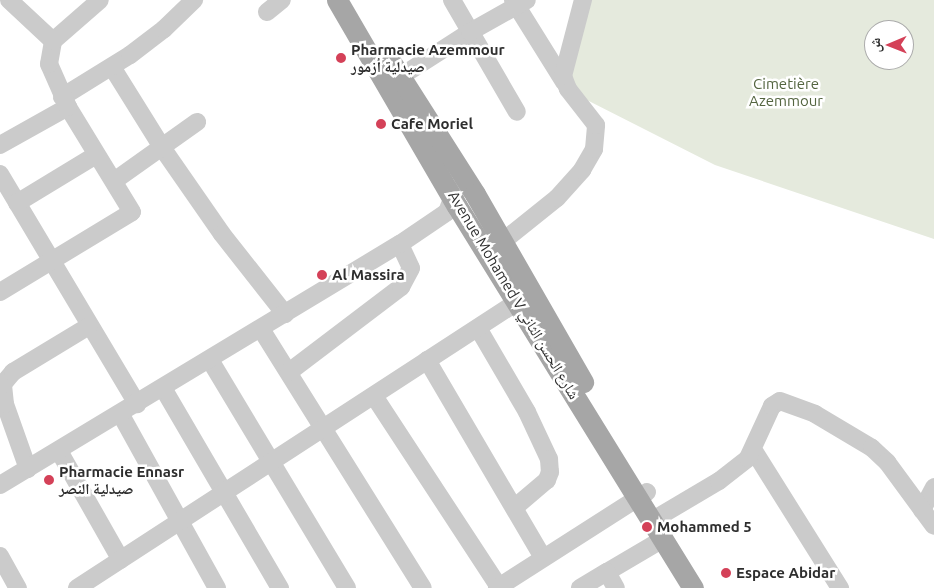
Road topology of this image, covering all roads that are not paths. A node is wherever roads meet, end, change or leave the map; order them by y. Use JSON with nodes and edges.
{"nodes":[{"id":1,"x":9,"y":0,"type":"edge"},
{"id":2,"x":100,"y":0,"type":"edge"},
{"id":3,"x":194,"y":0,"type":"edge"},
{"id":4,"x":282,"y":0,"type":"edge"},
{"id":5,"x":337,"y":0,"type":"edge"},
{"id":6,"x":352,"y":0,"type":"edge"},
{"id":7,"x":452,"y":0,"type":"edge"},
{"id":8,"x":583,"y":0,"type":"edge"},
{"id":9,"x":519,"y":2,"type":"edge"},
{"id":10,"x":267,"y":12,"type":"dead end"},
{"id":11,"x":470,"y":32,"type":"junction"},
{"id":12,"x":54,"y":41,"type":"junction"},
{"id":13,"x":112,"y":67,"type":"junction"},
{"id":14,"x":394,"y":81,"type":"junction"},
{"id":15,"x":564,"y":82,"type":"junction"},
{"id":16,"x":65,"y":102,"type":"junction"},
{"id":17,"x":517,"y":112,"type":"dead end"},
{"id":18,"x":196,"y":122,"type":"dead end"},
{"id":19,"x":0,"y":145,"type":"edge"},
{"id":20,"x":163,"y":149,"type":"junction"},
{"id":21,"x":96,"y":155,"type":"junction"},
{"id":22,"x":0,"y":174,"type":"edge"},
{"id":23,"x":114,"y":181,"type":"junction"},
{"id":24,"x":9,"y":200,"type":"edge"},
{"id":25,"x":463,"y":203,"type":"junction"},
{"id":26,"x":502,"y":242,"type":"junction"},
{"id":27,"x":400,"y":244,"type":"junction"},
{"id":28,"x":50,"y":262,"type":"junction"},
{"id":29,"x":0,"y":292,"type":"edge"},
{"id":30,"x":517,"y":302,"type":"junction"},
{"id":31,"x":285,"y":314,"type":"junction"},
{"id":32,"x":89,"y":326,"type":"junction"},
{"id":33,"x":478,"y":328,"type":"junction"},
{"id":34,"x":261,"y":329,"type":"junction"},
{"id":35,"x":210,"y":360,"type":"junction"},
{"id":36,"x":427,"y":360,"type":"junction"},
{"id":37,"x":289,"y":372,"type":"junction"},
{"id":38,"x":163,"y":388,"type":"junction"},
{"id":39,"x":374,"y":396,"type":"junction"},
{"id":40,"x":137,"y":404,"type":"junction"},
{"id":41,"x":121,"y":415,"type":"junction"},
{"id":42,"x":323,"y":430,"type":"junction"},
{"id":43,"x":59,"y":451,"type":"junction"},
{"id":44,"x":754,"y":451,"type":"junction"},
{"id":45,"x":272,"y":464,"type":"junction"},
{"id":46,"x":28,"y":469,"type":"junction"},
{"id":47,"x":0,"y":485,"type":"edge"},
{"id":48,"x":934,"y":487,"type":"edge"},
{"id":49,"x":224,"y":495,"type":"junction"},
{"id":50,"x":643,"y":495,"type":"junction"},
{"id":51,"x":514,"y":508,"type":"junction"},
{"id":52,"x":922,"y":510,"type":"junction"},
{"id":53,"x":657,"y":518,"type":"junction"},
{"id":54,"x":182,"y":521,"type":"junction"},
{"id":55,"x":934,"y":526,"type":"edge"},
{"id":56,"x":663,"y":539,"type":"junction"},
{"id":57,"x":0,"y":556,"type":"edge"},
{"id":58,"x":543,"y":558,"type":"junction"},
{"id":59,"x":121,"y":560,"type":"junction"},
{"id":60,"x":607,"y":572,"type":"junction"},
{"id":61,"x":498,"y":587,"type":"edge"},
{"id":62,"x":18,"y":588,"type":"edge"},
{"id":63,"x":77,"y":588,"type":"edge"},
{"id":64,"x":217,"y":588,"type":"edge"},
{"id":65,"x":280,"y":588,"type":"edge"},
{"id":66,"x":347,"y":588,"type":"edge"},
{"id":67,"x":423,"y":588,"type":"edge"},
{"id":68,"x":580,"y":588,"type":"edge"},
{"id":69,"x":616,"y":588,"type":"edge"},
{"id":70,"x":693,"y":588,"type":"edge"},
{"id":71,"x":706,"y":588,"type":"edge"},
{"id":72,"x":840,"y":588,"type":"edge"}],
"edges":[{"from":1,"to":12,"type":"street"},
{"from":2,"to":12,"type":"street"},
{"from":3,"to":13,"type":"street"},
{"from":4,"to":10,"type":"street"},
{"from":5,"to":14,"type":"main road","name":"Avenue Mohamed V شارع الحسن الثاني"},
{"from":6,"to":14,"type":"main road","name":"Avenue Mohamed V شارع الحسن الثاني"},
{"from":7,"to":11,"type":"street"},
{"from":8,"to":15,"type":"street"},
{"from":9,"to":11,"type":"street"},
{"from":9,"to":15,"type":"street"},
{"from":11,"to":14,"type":"street"},
{"from":11,"to":17,"type":"street"},
{"from":12,"to":16,"type":"street"},
{"from":13,"to":16,"type":"street"},
{"from":13,"to":20,"type":"street"},
{"from":14,"to":25,"type":"main road","name":"Avenue Mohamed V شارع الحسن الثاني"},
{"from":15,"to":26,"type":"street"},
{"from":16,"to":19,"type":"street"},
{"from":16,"to":21,"type":"street"},
{"from":18,"to":20,"type":"street"},
{"from":20,"to":23,"type":"street"},
{"from":20,"to":31,"type":"street"},
{"from":21,"to":23,"type":"street"},
{"from":21,"to":24,"type":"street"},
{"from":22,"to":24,"type":"street"},
{"from":23,"to":28,"type":"street"},
{"from":24,"to":28,"type":"street"},
{"from":25,"to":26,"type":"main road","name":"Avenue Mohamed V شارع الحسن الثاني"},
{"from":25,"to":27,"type":"street"},
{"from":25,"to":30,"type":"main road","name":"Avenue Mohamed V شارع الحسن الثاني"},
{"from":26,"to":50,"type":"main road","name":"Avenue Mohamed V شارع الحسن الثاني"},
{"from":27,"to":31,"type":"street"},
{"from":27,"to":37,"type":"street"},
{"from":28,"to":29,"type":"street"},
{"from":28,"to":32,"type":"street"},
{"from":30,"to":33,"type":"street"},
{"from":30,"to":50,"type":"main road","name":"Avenue Mohamed V شارع الحسن الثاني"},
{"from":31,"to":34,"type":"street"},
{"from":32,"to":40,"type":"street"},
{"from":32,"to":46,"type":"street"},
{"from":33,"to":36,"type":"street"},
{"from":33,"to":51,"type":"street"},
{"from":34,"to":35,"type":"street"},
{"from":34,"to":37,"type":"street"},
{"from":35,"to":38,"type":"street"},
{"from":35,"to":45,"type":"street"},
{"from":36,"to":39,"type":"street"},
{"from":36,"to":51,"type":"street"},
{"from":37,"to":42,"type":"street"},
{"from":38,"to":40,"type":"street"},
{"from":38,"to":49,"type":"street"},
{"from":39,"to":42,"type":"street"},
{"from":39,"to":61,"type":"street"},
{"from":40,"to":41,"type":"street"},
{"from":41,"to":43,"type":"street"},
{"from":41,"to":54,"type":"street"},
{"from":42,"to":45,"type":"street"},
{"from":42,"to":67,"type":"street"},
{"from":43,"to":46,"type":"street"},
{"from":43,"to":59,"type":"street"},
{"from":44,"to":52,"type":"street"},
{"from":44,"to":53,"type":"street"},
{"from":44,"to":72,"type":"street"},
{"from":45,"to":49,"type":"street"},
{"from":45,"to":66,"type":"street"},
{"from":46,"to":47,"type":"street"},
{"from":48,"to":52,"type":"street"},
{"from":49,"to":54,"type":"street"},
{"from":49,"to":65,"type":"street"},
{"from":50,"to":53,"type":"main road","name":"Avenue Mohamed V شارع الحسن الثاني"},
{"from":50,"to":58,"type":"street"},
{"from":51,"to":58,"type":"street"},
{"from":52,"to":55,"type":"street"},
{"from":53,"to":56,"type":"main road","name":"Avenue Mohamed V شارع الحسن الثاني"},
{"from":53,"to":71,"type":"main road","name":"Avenue Mohamed V شارع الحسن الثاني"},
{"from":54,"to":59,"type":"street"},
{"from":54,"to":64,"type":"street"},
{"from":56,"to":60,"type":"street"},
{"from":56,"to":70,"type":"main road","name":"Avenue Mohamed V شارع الحسن الثاني"},
{"from":57,"to":62,"type":"street"},
{"from":58,"to":61,"type":"street"},
{"from":59,"to":63,"type":"street"},
{"from":60,"to":68,"type":"street"},
{"from":60,"to":69,"type":"street"}]}
